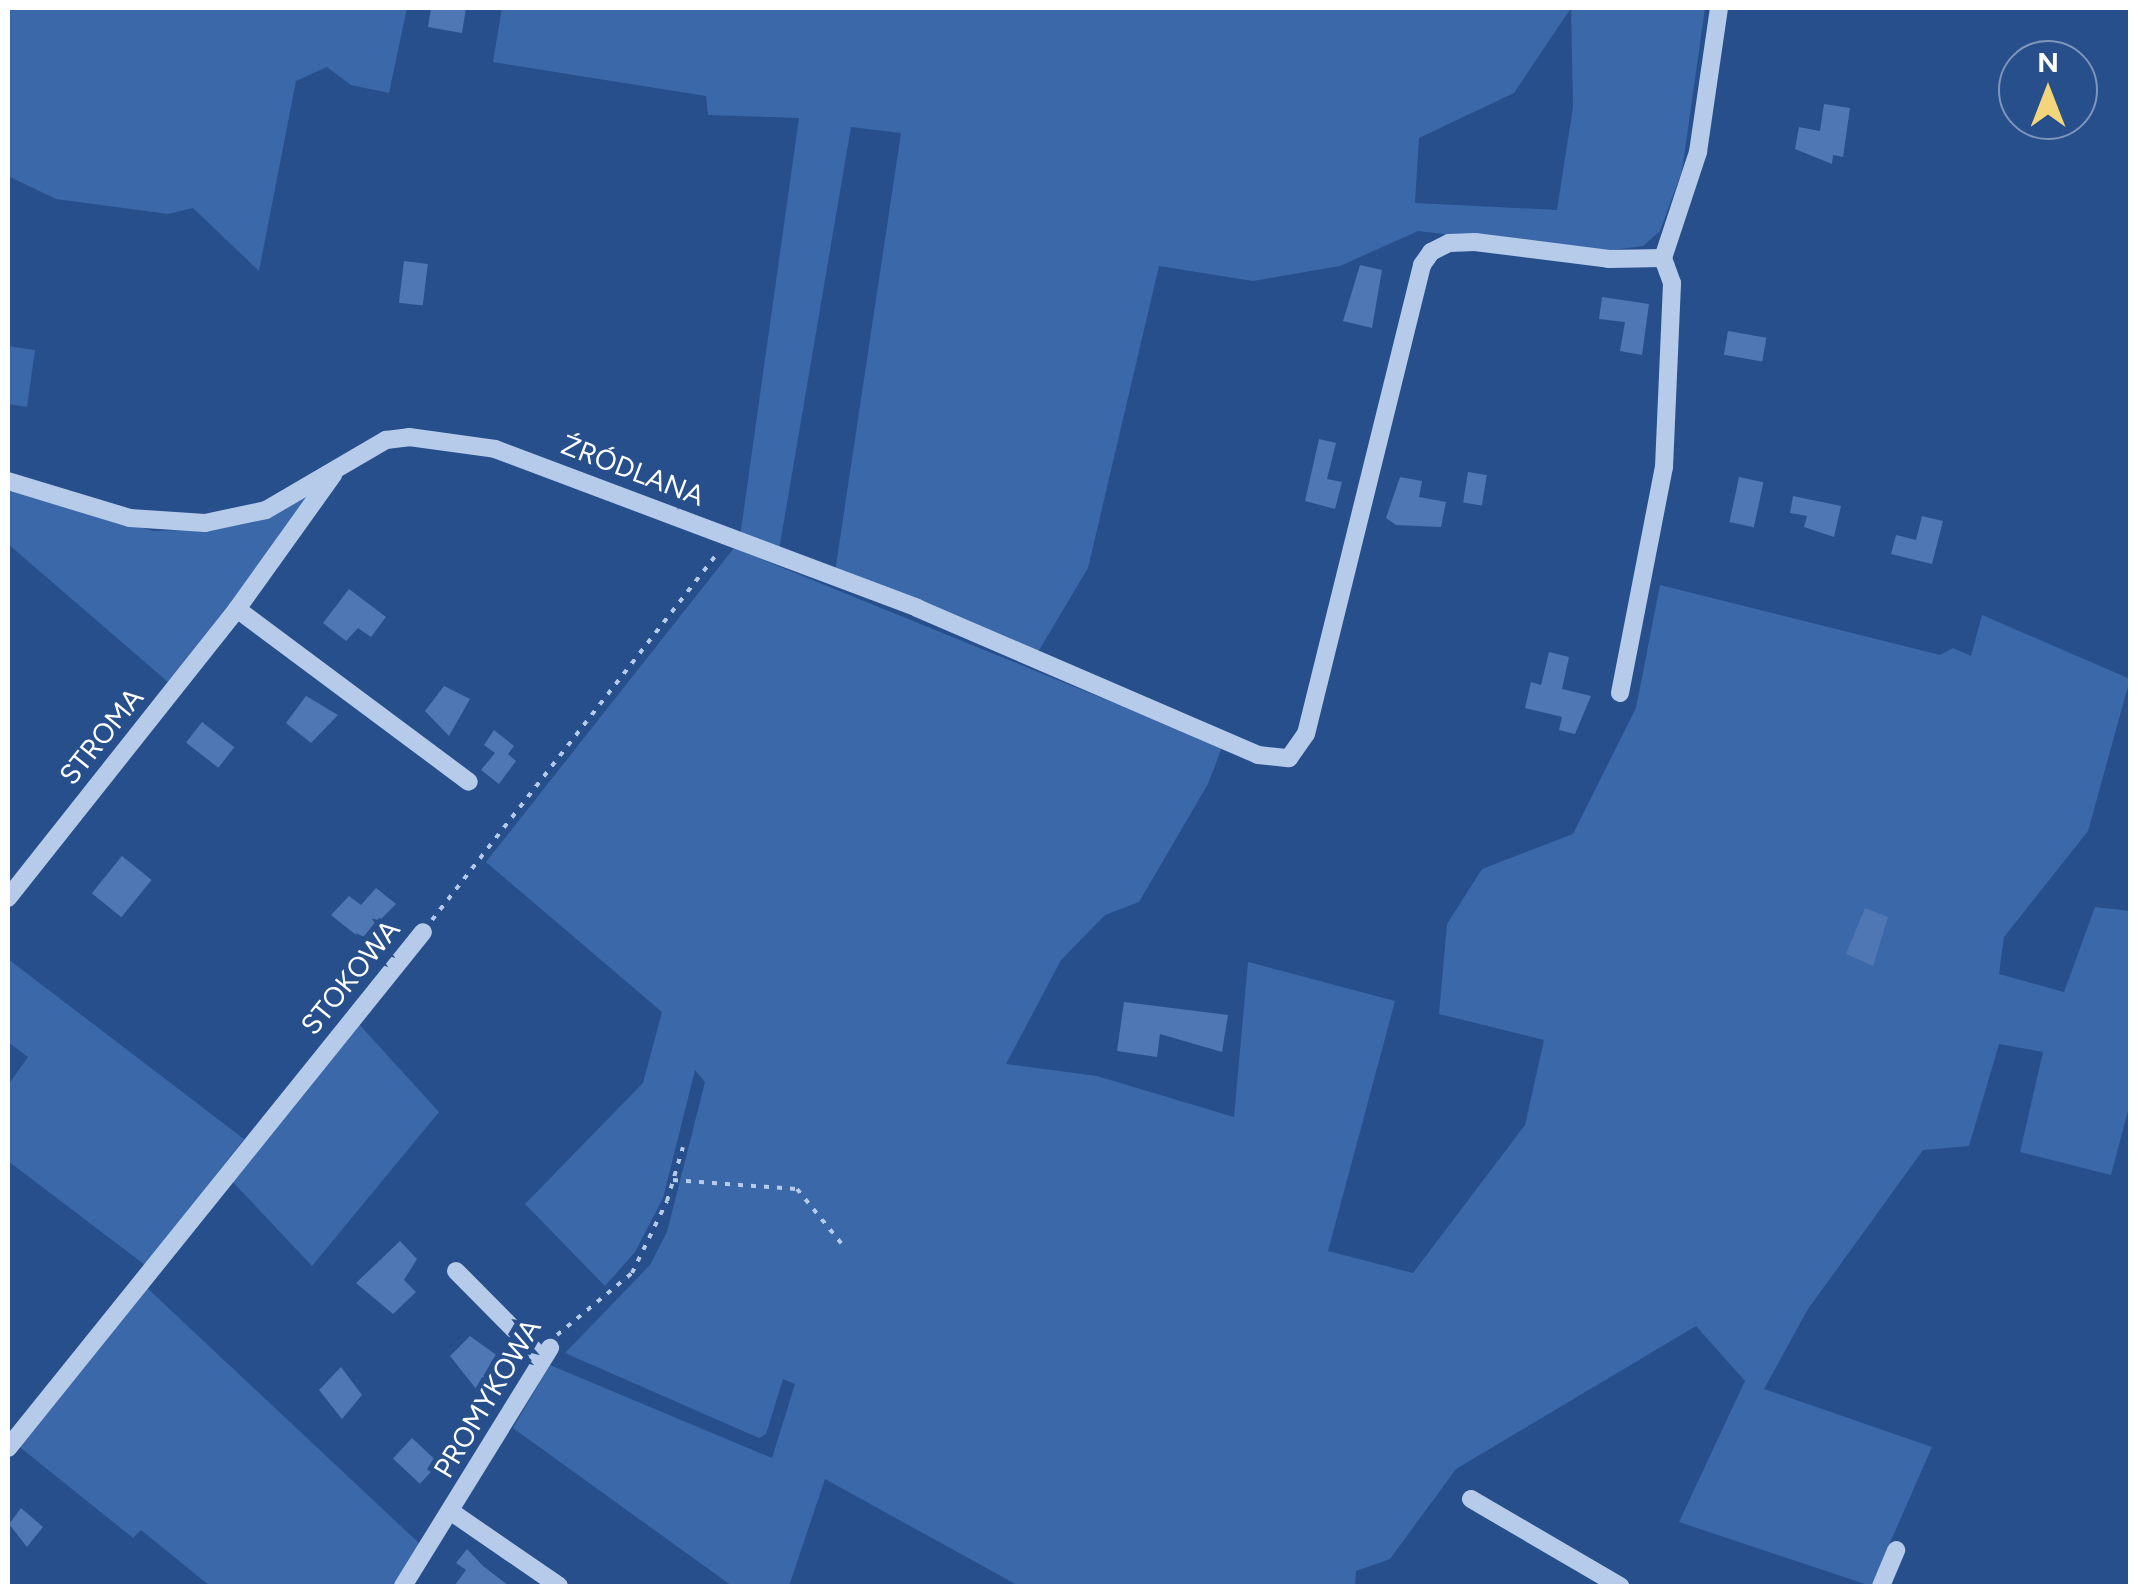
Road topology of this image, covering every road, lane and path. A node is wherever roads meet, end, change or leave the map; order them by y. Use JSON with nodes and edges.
{"nodes":[{"id":1,"x":1719,"y":8,"type":"edge"},
{"id":2,"x":1663,"y":258,"type":"junction"},
{"id":3,"x":336,"y":470,"type":"junction"},
{"id":4,"x":8,"y":481,"type":"edge"},
{"id":5,"x":730,"y":537,"type":"junction"},
{"id":6,"x":237,"y":609,"type":"junction"},
{"id":7,"x":1620,"y":693,"type":"dead end"},
{"id":8,"x":469,"y":782,"type":"dead end"},
{"id":9,"x":8,"y":898,"type":"edge"},
{"id":10,"x":423,"y":932,"type":"joint"},
{"id":11,"x":683,"y":1147,"type":"dead end"},
{"id":12,"x":673,"y":1180,"type":"junction"},
{"id":13,"x":840,"y":1243,"type":"dead end"},
{"id":14,"x":456,"y":1271,"type":"dead end"},
{"id":15,"x":546,"y":1353,"type":"junction"},
{"id":16,"x":8,"y":1448,"type":"edge"},
{"id":17,"x":1471,"y":1499,"type":"dead end"},
{"id":18,"x":450,"y":1512,"type":"junction"},
{"id":19,"x":1896,"y":1550,"type":"dead end"},
{"id":20,"x":403,"y":1586,"type":"edge"},
{"id":21,"x":559,"y":1586,"type":"edge"},
{"id":22,"x":1620,"y":1586,"type":"edge"},
{"id":23,"x":1881,"y":1586,"type":"edge"}],
"edges":[{"from":1,"to":2,"type":"street"},
{"from":2,"to":5,"type":"street","name":"ŹRÓDLANA"},
{"from":2,"to":7,"type":"street"},
{"from":3,"to":4,"type":"street","name":"ŹRÓDLANA"},
{"from":3,"to":5,"type":"street","name":"ŹRÓDLANA"},
{"from":3,"to":6,"type":"street","name":"STROMA"},
{"from":5,"to":10,"type":"path","name":"STOKOWA"},
{"from":6,"to":8,"type":"street"},
{"from":6,"to":9,"type":"street","name":"STROMA"},
{"from":10,"to":16,"type":"street","name":"STOKOWA"},
{"from":11,"to":12,"type":"path","name":"PROMYKOWA"},
{"from":12,"to":13,"type":"path"},
{"from":12,"to":15,"type":"path","name":"PROMYKOWA"},
{"from":14,"to":15,"type":"street"},
{"from":15,"to":18,"type":"street","name":"PROMYKOWA"},
{"from":17,"to":22,"type":"street"},
{"from":18,"to":20,"type":"street","name":"PROMYKOWA"},
{"from":18,"to":21,"type":"street"},
{"from":19,"to":23,"type":"street"}]}
